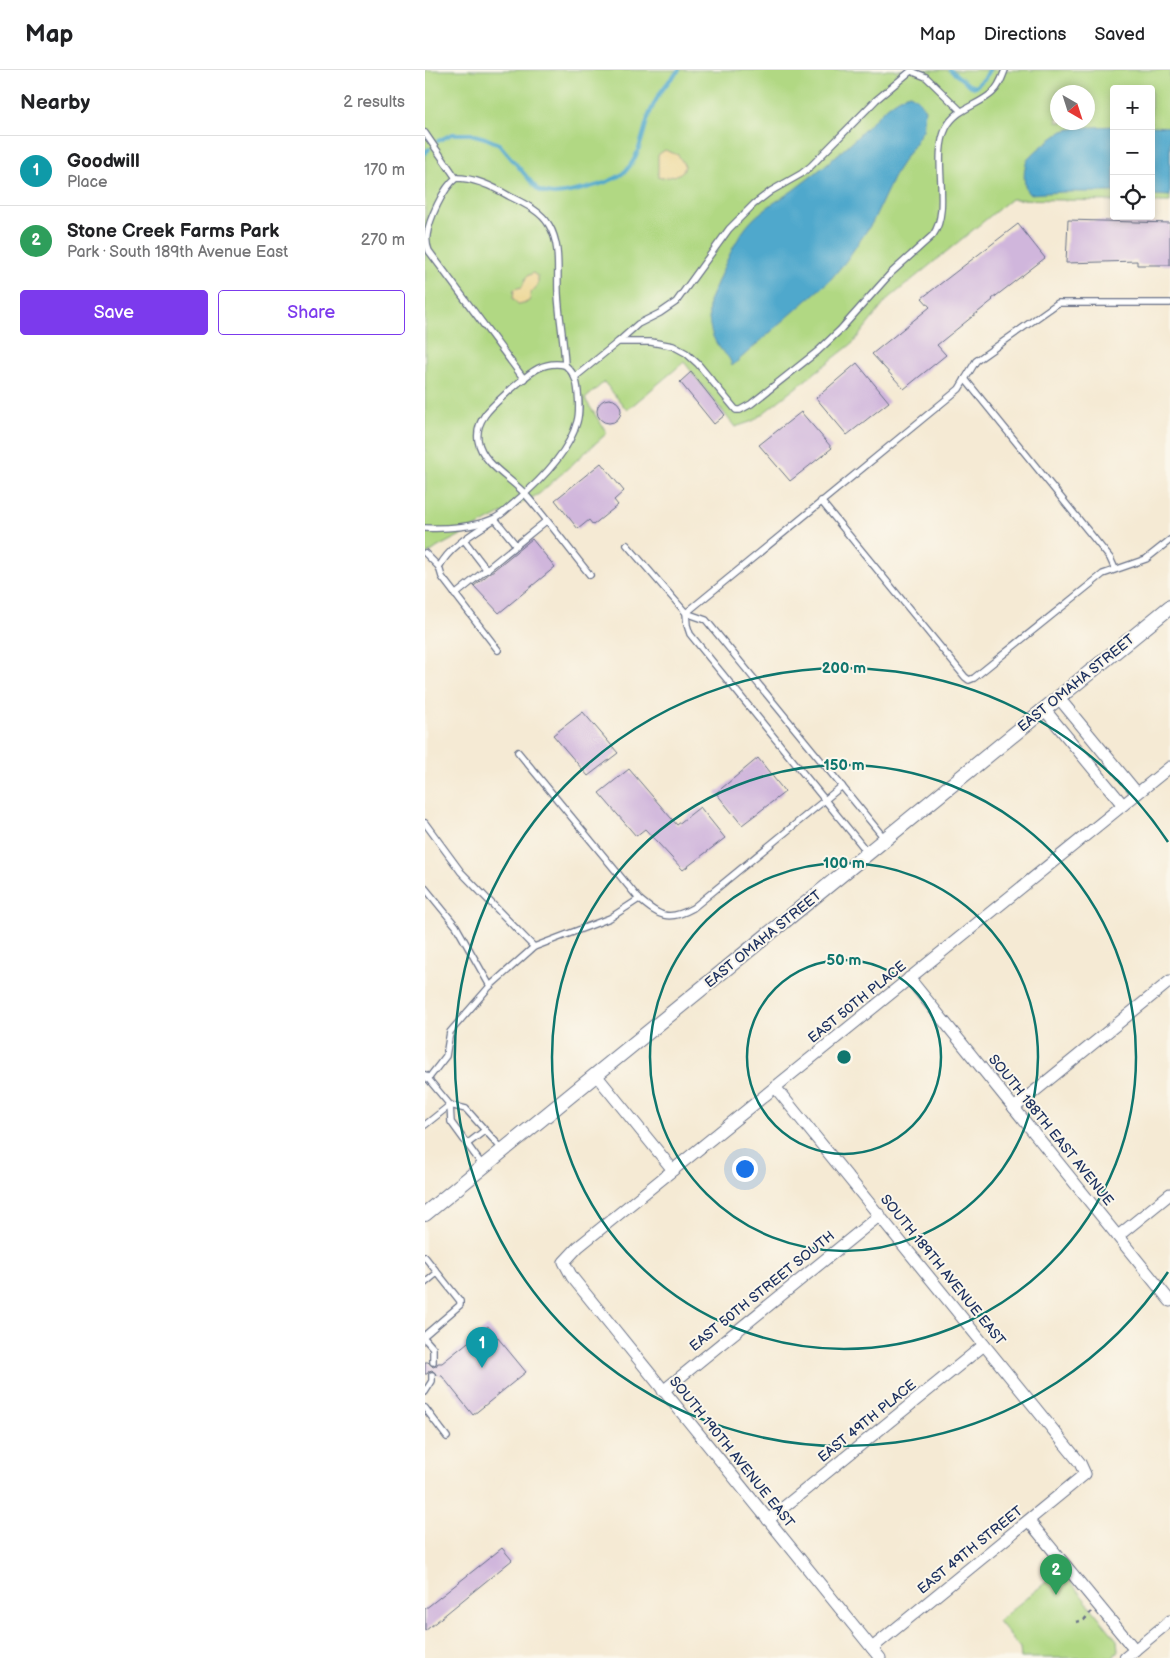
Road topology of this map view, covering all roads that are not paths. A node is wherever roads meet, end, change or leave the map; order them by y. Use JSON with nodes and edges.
{"nodes":[{"id":1,"x":912,"y":70,"type":"edge"},
{"id":2,"x":1005,"y":70,"type":"edge"},
{"id":3,"x":961,"y":111,"type":"junction"},
{"id":4,"x":425,"y":133,"type":"edge"},
{"id":5,"x":455,"y":178,"type":"junction"},
{"id":6,"x":1170,"y":303,"type":"edge"},
{"id":7,"x":618,"y":342,"type":"junction"},
{"id":8,"x":565,"y":365,"type":"junction"},
{"id":9,"x":575,"y":377,"type":"junction"},
{"id":10,"x":524,"y":379,"type":"junction"},
{"id":11,"x":965,"y":379,"type":"junction"},
{"id":12,"x":525,"y":494,"type":"junction"},
{"id":13,"x":821,"y":501,"type":"junction"},
{"id":14,"x":495,"y":519,"type":"junction"},
{"id":15,"x":546,"y":520,"type":"junction"},
{"id":16,"x":425,"y":528,"type":"edge"},
{"id":17,"x":465,"y":540,"type":"junction"},
{"id":18,"x":1170,"y":540,"type":"edge"},
{"id":19,"x":516,"y":545,"type":"junction"},
{"id":20,"x":627,"y":545,"type":"dead end"},
{"id":21,"x":425,"y":553,"type":"edge"},
{"id":22,"x":439,"y":567,"type":"junction"},
{"id":23,"x":1115,"y":569,"type":"junction"},
{"id":24,"x":487,"y":570,"type":"junction"},
{"id":25,"x":590,"y":575,"type":"dead end"},
{"id":26,"x":455,"y":595,"type":"junction"},
{"id":27,"x":1170,"y":607,"type":"edge"},
{"id":28,"x":686,"y":612,"type":"junction"},
{"id":29,"x":498,"y":650,"type":"dead end"},
{"id":30,"x":1058,"y":697,"type":"junction"},
{"id":31,"x":1045,"y":708,"type":"junction"},
{"id":32,"x":517,"y":752,"type":"dead end"},
{"id":33,"x":1170,"y":767,"type":"edge"},
{"id":34,"x":842,"y":786,"type":"junction"},
{"id":35,"x":1137,"y":794,"type":"junction"},
{"id":36,"x":826,"y":800,"type":"junction"},
{"id":37,"x":1123,"y":805,"type":"junction"},
{"id":38,"x":425,"y":823,"type":"edge"},
{"id":39,"x":885,"y":839,"type":"junction"},
{"id":40,"x":868,"y":853,"type":"junction"},
{"id":41,"x":425,"y":888,"type":"edge"},
{"id":42,"x":639,"y":899,"type":"junction"},
{"id":43,"x":533,"y":947,"type":"junction"},
{"id":44,"x":909,"y":978,"type":"junction"},
{"id":45,"x":1170,"y":981,"type":"edge"},
{"id":46,"x":490,"y":986,"type":"junction"},
{"id":47,"x":596,"y":1075,"type":"junction"},
{"id":48,"x":427,"y":1077,"type":"edge"},
{"id":49,"x":775,"y":1087,"type":"junction"},
{"id":50,"x":450,"y":1105,"type":"junction"},
{"id":51,"x":1013,"y":1108,"type":"junction"},
{"id":52,"x":425,"y":1125,"type":"edge"},
{"id":53,"x":484,"y":1131,"type":"junction"},
{"id":54,"x":467,"y":1144,"type":"junction"},
{"id":55,"x":503,"y":1150,"type":"junction"},
{"id":56,"x":483,"y":1166,"type":"junction"},
{"id":57,"x":673,"y":1170,"type":"junction"},
{"id":58,"x":1170,"y":1194,"type":"edge"},
{"id":59,"x":425,"y":1214,"type":"edge"},
{"id":60,"x":880,"y":1215,"type":"junction"},
{"id":61,"x":1118,"y":1236,"type":"junction"},
{"id":62,"x":425,"y":1257,"type":"edge"},
{"id":63,"x":564,"y":1262,"type":"joint"},
{"id":64,"x":437,"y":1273,"type":"junction"},
{"id":65,"x":425,"y":1283,"type":"edge"},
{"id":66,"x":1170,"y":1300,"type":"edge"},
{"id":67,"x":425,"y":1337,"type":"edge"},
{"id":68,"x":984,"y":1345,"type":"junction"},
{"id":69,"x":433,"y":1362,"type":"dead end"},
{"id":70,"x":432,"y":1375,"type":"dead end"},
{"id":71,"x":663,"y":1391,"type":"junction"},
{"id":72,"x":425,"y":1392,"type":"edge"},
{"id":73,"x":425,"y":1408,"type":"edge"},
{"id":74,"x":447,"y":1437,"type":"dead end"},
{"id":75,"x":1085,"y":1474,"type":"joint"},
{"id":76,"x":768,"y":1520,"type":"junction"},
{"id":77,"x":1029,"y":1521,"type":"junction"},
{"id":78,"x":1170,"y":1621,"type":"edge"},
{"id":79,"x":872,"y":1648,"type":"junction"},
{"id":80,"x":1135,"y":1650,"type":"junction"},
{"id":81,"x":880,"y":1658,"type":"edge"},
{"id":82,"x":1125,"y":1658,"type":"edge"}],
"edges":[{"from":1,"to":3,"type":"lane"},
{"from":1,"to":7,"type":"lane"},
{"from":2,"to":3,"type":"lane"},
{"from":3,"to":7,"type":"lane"},
{"from":4,"to":5,"type":"lane"},
{"from":5,"to":8,"type":"lane"},
{"from":5,"to":10,"type":"lane"},
{"from":6,"to":11,"type":"lane"},
{"from":7,"to":9,"type":"lane"},
{"from":8,"to":9,"type":"lane"},
{"from":8,"to":10,"type":"lane"},
{"from":9,"to":12,"type":"lane"},
{"from":10,"to":12,"type":"lane"},
{"from":11,"to":13,"type":"lane"},
{"from":11,"to":23,"type":"lane"},
{"from":12,"to":14,"type":"lane"},
{"from":12,"to":15,"type":"lane"},
{"from":13,"to":23,"type":"lane"},
{"from":13,"to":28,"type":"lane"},
{"from":14,"to":16,"type":"lane"},
{"from":14,"to":17,"type":"lane"},
{"from":14,"to":19,"type":"lane"},
{"from":15,"to":19,"type":"lane"},
{"from":15,"to":25,"type":"lane"},
{"from":17,"to":22,"type":"lane"},
{"from":17,"to":24,"type":"lane"},
{"from":18,"to":23,"type":"lane"},
{"from":19,"to":24,"type":"lane"},
{"from":20,"to":28,"type":"lane"},
{"from":21,"to":22,"type":"lane"},
{"from":22,"to":26,"type":"lane"},
{"from":24,"to":26,"type":"lane"},
{"from":26,"to":29,"type":"lane"},
{"from":27,"to":30,"type":"street","name":"EAST OMAHA STREET"},
{"from":28,"to":34,"type":"lane"},
{"from":28,"to":36,"type":"lane"},
{"from":30,"to":31,"type":"street","name":"EAST OMAHA STREET"},
{"from":30,"to":35,"type":"street"},
{"from":31,"to":37,"type":"street"},
{"from":31,"to":39,"type":"street","name":"EAST OMAHA STREET"},
{"from":32,"to":42,"type":"lane"},
{"from":33,"to":35,"type":"street","name":"EAST 50TH PLACE"},
{"from":34,"to":36,"type":"lane"},
{"from":34,"to":39,"type":"lane"},
{"from":35,"to":37,"type":"street","name":"EAST 50TH PLACE"},
{"from":36,"to":40,"type":"lane"},
{"from":36,"to":42,"type":"lane"},
{"from":37,"to":44,"type":"street","name":"EAST 50TH PLACE"},
{"from":38,"to":43,"type":"lane"},
{"from":39,"to":40,"type":"street","name":"EAST OMAHA STREET"},
{"from":40,"to":47,"type":"street","name":"EAST OMAHA STREET"},
{"from":41,"to":46,"type":"lane"},
{"from":42,"to":43,"type":"lane"},
{"from":43,"to":46,"type":"lane"},
{"from":44,"to":49,"type":"street","name":"EAST 50TH PLACE"},
{"from":44,"to":51,"type":"street","name":"SOUTH 188TH EAST AVENUE"},
{"from":45,"to":51,"type":"street"},
{"from":46,"to":48,"type":"lane"},
{"from":47,"to":55,"type":"street","name":"EAST OMAHA STREET"},
{"from":47,"to":57,"type":"street"},
{"from":48,"to":50,"type":"lane"},
{"from":49,"to":57,"type":"street","name":"EAST 50TH PLACE"},
{"from":49,"to":60,"type":"street","name":"SOUTH 189TH AVENUE EAST"},
{"from":50,"to":52,"type":"lane"},
{"from":50,"to":53,"type":"lane"},
{"from":50,"to":54,"type":"lane"},
{"from":51,"to":61,"type":"street","name":"SOUTH 188TH EAST AVENUE"},
{"from":53,"to":54,"type":"lane"},
{"from":53,"to":55,"type":"lane"},
{"from":54,"to":56,"type":"lane"},
{"from":55,"to":56,"type":"street","name":"EAST OMAHA STREET"},
{"from":56,"to":59,"type":"street","name":"EAST OMAHA STREET"},
{"from":57,"to":63,"type":"street","name":"EAST 50TH PLACE"},
{"from":58,"to":61,"type":"street"},
{"from":60,"to":68,"type":"street","name":"SOUTH 189TH AVENUE EAST"},
{"from":60,"to":71,"type":"street","name":"EAST 50TH STREET SOUTH"},
{"from":61,"to":66,"type":"street","name":"SOUTH 188TH EAST AVENUE"},
{"from":62,"to":64,"type":"lane"},
{"from":63,"to":71,"type":"street","name":"SOUTH 190TH AVENUE EAST"},
{"from":64,"to":65,"type":"lane"},
{"from":64,"to":67,"type":"lane"},
{"from":67,"to":69,"type":"lane"},
{"from":68,"to":75,"type":"street","name":"SOUTH 189TH AVENUE EAST"},
{"from":68,"to":76,"type":"street","name":"EAST 49TH PLACE"},
{"from":70,"to":72,"type":"lane"},
{"from":71,"to":76,"type":"street","name":"SOUTH 190TH AVENUE EAST"},
{"from":73,"to":74,"type":"lane"},
{"from":75,"to":77,"type":"street","name":"EAST 49TH STREET"},
{"from":76,"to":79,"type":"street","name":"SOUTH 190TH AVENUE EAST"},
{"from":77,"to":79,"type":"street","name":"EAST 49TH STREET"},
{"from":77,"to":80,"type":"street"},
{"from":78,"to":80,"type":"street"},
{"from":79,"to":81,"type":"street","name":"SOUTH 190TH AVENUE EAST"},
{"from":80,"to":82,"type":"street"}]}
